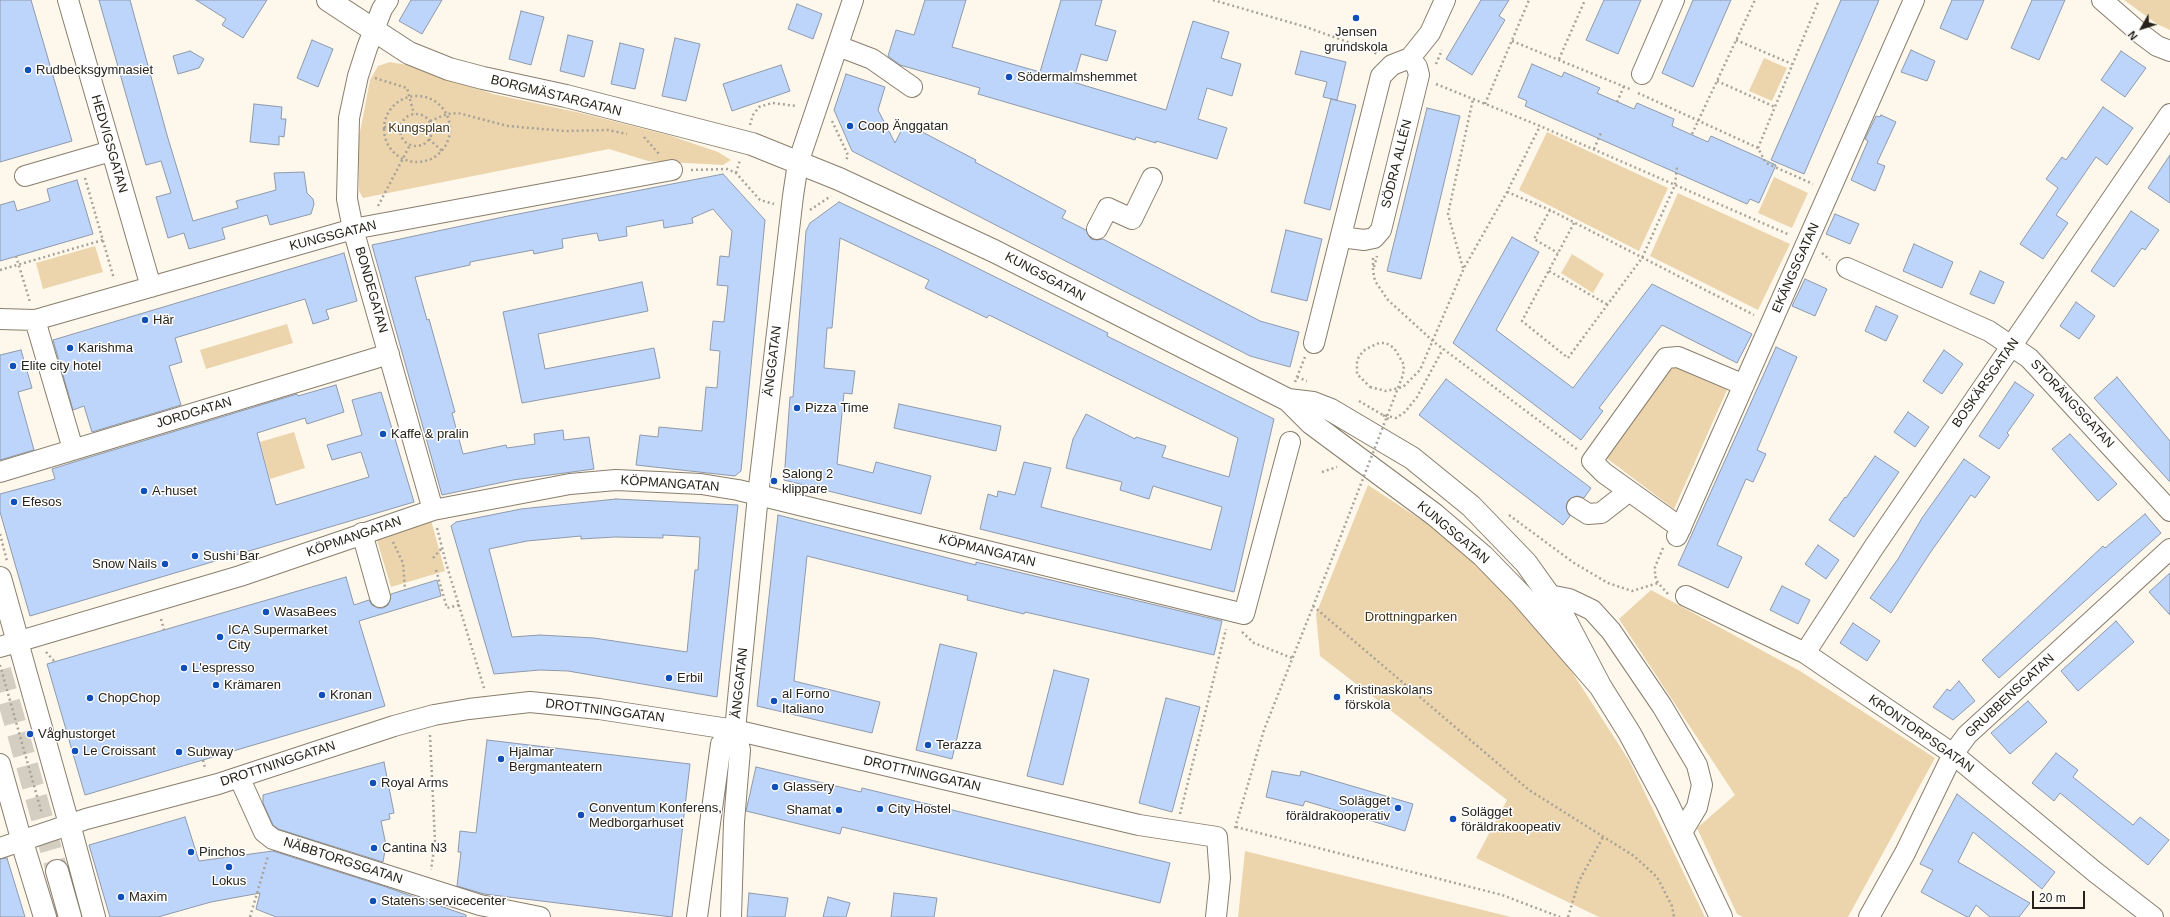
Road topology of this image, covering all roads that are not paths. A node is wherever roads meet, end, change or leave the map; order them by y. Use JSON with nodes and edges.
{"nodes":[{"id":1,"x":68,"y":0,"type":"edge"},
{"id":2,"x":328,"y":0,"type":"edge"},
{"id":3,"x":388,"y":0,"type":"edge"},
{"id":4,"x":853,"y":0,"type":"edge"},
{"id":5,"x":1445,"y":0,"type":"edge"},
{"id":6,"x":1674,"y":0,"type":"edge"},
{"id":7,"x":1914,"y":0,"type":"edge"},
{"id":8,"x":2102,"y":0,"type":"edge"},
{"id":9,"x":374,"y":30,"type":"junction"},
{"id":10,"x":838,"y":46,"type":"junction"},
{"id":11,"x":2170,"y":52,"type":"edge"},
{"id":12,"x":1401,"y":61,"type":"junction"},
{"id":13,"x":1642,"y":74,"type":"dead end"},
{"id":14,"x":912,"y":87,"type":"dead end"},
{"id":15,"x":2170,"y":114,"type":"edge"},
{"id":16,"x":111,"y":151,"type":"junction"},
{"id":17,"x":798,"y":163,"type":"junction"},
{"id":18,"x":672,"y":170,"type":"road end"},
{"id":19,"x":25,"y":176,"type":"dead end"},
{"id":20,"x":1152,"y":178,"type":"dead end"},
{"id":21,"x":360,"y":228,"type":"junction"},
{"id":22,"x":1097,"y":230,"type":"dead end"},
{"id":23,"x":1340,"y":237,"type":"junction"},
{"id":24,"x":1847,"y":268,"type":"dead end"},
{"id":25,"x":151,"y":287,"type":"junction"},
{"id":26,"x":0,"y":319,"type":"edge"},
{"id":27,"x":35,"y":320,"type":"junction"},
{"id":28,"x":1314,"y":344,"type":"dead end"},
{"id":29,"x":2012,"y":345,"type":"junction"},
{"id":30,"x":389,"y":354,"type":"junction"},
{"id":31,"x":1744,"y":385,"type":"junction"},
{"id":32,"x":1288,"y":400,"type":"junction"},
{"id":33,"x":1290,"y":442,"type":"dead end"},
{"id":34,"x":73,"y":449,"type":"junction"},
{"id":35,"x":0,"y":472,"type":"edge"},
{"id":36,"x":1628,"y":492,"type":"junction"},
{"id":37,"x":758,"y":495,"type":"junction"},
{"id":38,"x":1577,"y":507,"type":"dead end"},
{"id":39,"x":433,"y":510,"type":"junction"},
{"id":40,"x":2170,"y":511,"type":"edge"},
{"id":41,"x":362,"y":533,"type":"junction"},
{"id":42,"x":2170,"y":549,"type":"edge"},
{"id":43,"x":0,"y":578,"type":"edge"},
{"id":44,"x":1549,"y":595,"type":"junction"},
{"id":45,"x":1686,"y":596,"type":"road end"},
{"id":46,"x":380,"y":597,"type":"dead end"},
{"id":47,"x":9,"y":644,"type":"edge"},
{"id":48,"x":1805,"y":653,"type":"junction"},
{"id":49,"x":1600,"y":686,"type":"junction"},
{"id":50,"x":735,"y":730,"type":"junction"},
{"id":51,"x":1953,"y":754,"type":"junction"},
{"id":52,"x":0,"y":764,"type":"edge"},
{"id":53,"x":239,"y":777,"type":"junction"},
{"id":54,"x":68,"y":824,"type":"junction"},
{"id":55,"x":1682,"y":832,"type":"junction"},
{"id":56,"x":22,"y":842,"type":"junction"},
{"id":57,"x":0,"y":848,"type":"edge"},
{"id":58,"x":57,"y":871,"type":"tunnel mouth"},
{"id":59,"x":466,"y":909,"type":"edge"},
{"id":60,"x":535,"y":916,"type":"edge"},
{"id":61,"x":45,"y":917,"type":"edge"},
{"id":62,"x":70,"y":917,"type":"edge"},
{"id":63,"x":94,"y":917,"type":"edge"},
{"id":64,"x":697,"y":917,"type":"edge"},
{"id":65,"x":731,"y":917,"type":"edge"},
{"id":66,"x":1216,"y":917,"type":"edge"},
{"id":67,"x":1721,"y":917,"type":"edge"},
{"id":68,"x":1869,"y":917,"type":"edge"},
{"id":69,"x":2153,"y":917,"type":"edge"}],
"edges":[{"from":1,"to":16,"type":"street","name":"HEDVIGSGATAN"},
{"from":2,"to":9,"type":"main road","name":"BORGMÄSTARGATAN"},
{"from":3,"to":9,"type":"street","name":"BONDEGATAN"},
{"from":4,"to":10,"type":"street","name":"ÄNGGATAN"},
{"from":5,"to":12,"type":"street"},
{"from":6,"to":13,"type":"street"},
{"from":7,"to":31,"type":"street","name":"EKÄNGSGATAN"},
{"from":8,"to":11,"type":"street"},
{"from":9,"to":17,"type":"main road","name":"BORGMÄSTARGATAN"},
{"from":9,"to":21,"type":"street","name":"BONDEGATAN"},
{"from":10,"to":14,"type":"street"},
{"from":10,"to":17,"type":"street","name":"ÄNGGATAN"},
{"from":12,"to":23,"type":"street"},
{"from":12,"to":23,"type":"street","name":"SÖDRA ALLÉN"},
{"from":15,"to":29,"type":"street","name":"BOSKÄRSGATAN"},
{"from":16,"to":19,"type":"street"},
{"from":16,"to":25,"type":"street","name":"HEDVIGSGATAN"},
{"from":17,"to":32,"type":"main road","name":"KUNGSGATAN"},
{"from":17,"to":37,"type":"street","name":"ÄNGGATAN"},
{"from":18,"to":21,"type":"street","name":"KUNGSGATAN"},
{"from":20,"to":22,"type":"street"},
{"from":21,"to":25,"type":"street","name":"KUNGSGATAN"},
{"from":21,"to":30,"type":"street","name":"BONDEGATAN"},
{"from":23,"to":28,"type":"street"},
{"from":24,"to":29,"type":"street","name":"STORÄNGSGATAN"},
{"from":25,"to":27,"type":"street","name":"KUNGSGATAN"},
{"from":26,"to":27,"type":"street","name":"KUNGSGATAN"},
{"from":27,"to":34,"type":"street"},
{"from":29,"to":40,"type":"street","name":"STORÄNGSGATAN"},
{"from":29,"to":48,"type":"street","name":"BOSKÄRSGATAN"},
{"from":30,"to":34,"type":"street","name":"JORDGATAN"},
{"from":30,"to":39,"type":"street","name":"BONDEGATAN"},
{"from":31,"to":36,"type":"street","name":"EKÄNGSGATAN"},
{"from":31,"to":36,"type":"street"},
{"from":32,"to":44,"type":"main road","name":"KUNGSGATAN"},
{"from":32,"to":49,"type":"main road","name":"KUNGSGATAN"},
{"from":33,"to":37,"type":"street","name":"KÖPMANGATAN"},
{"from":34,"to":35,"type":"street","name":"JORDGATAN"},
{"from":36,"to":38,"type":"street"},
{"from":37,"to":39,"type":"street","name":"KÖPMANGATAN"},
{"from":37,"to":50,"type":"street","name":"ÄNGGATAN"},
{"from":39,"to":41,"type":"street","name":"KÖPMANGATAN"},
{"from":41,"to":46,"type":"street"},
{"from":41,"to":47,"type":"street","name":"KÖPMANGATAN"},
{"from":42,"to":51,"type":"street","name":"GRUBBENSGATAN"},
{"from":43,"to":47,"type":"main road"},
{"from":44,"to":49,"type":"main road","name":"KUNGSGATAN"},
{"from":44,"to":55,"type":"street"},
{"from":45,"to":48,"type":"street","name":"KRONTORPSGATAN"},
{"from":47,"to":54,"type":"street"},
{"from":48,"to":51,"type":"street","name":"KRONTORPSGATAN"},
{"from":49,"to":55,"type":"main road","name":"KUNGSGATAN"},
{"from":50,"to":53,"type":"street","name":"DROTTNINGGATAN"},
{"from":50,"to":64,"type":"street","name":"ÄNGGATAN"},
{"from":50,"to":65,"type":"street","name":"ÄNGGATAN"},
{"from":50,"to":66,"type":"street","name":"DROTTNINGGATAN"},
{"from":51,"to":68,"type":"street","name":"GRUBBENSGATAN"},
{"from":51,"to":69,"type":"street","name":"KRONTORPSGATAN"},
{"from":52,"to":56,"type":"street"},
{"from":53,"to":54,"type":"street","name":"DROTTNINGGATAN"},
{"from":53,"to":59,"type":"street","name":"NÄBBTORGSGATAN"},
{"from":54,"to":56,"type":"street","name":"DROTTNINGGATAN"},
{"from":54,"to":63,"type":"main road"},
{"from":55,"to":67,"type":"main road","name":"KUNGSGATAN"},
{"from":56,"to":57,"type":"street","name":"DROTTNINGGATAN"},
{"from":56,"to":61,"type":"main road"},
{"from":58,"to":62,"type":"main road"},
{"from":59,"to":60,"type":"street","name":"NÄBBTORGSGATAN"}]}
